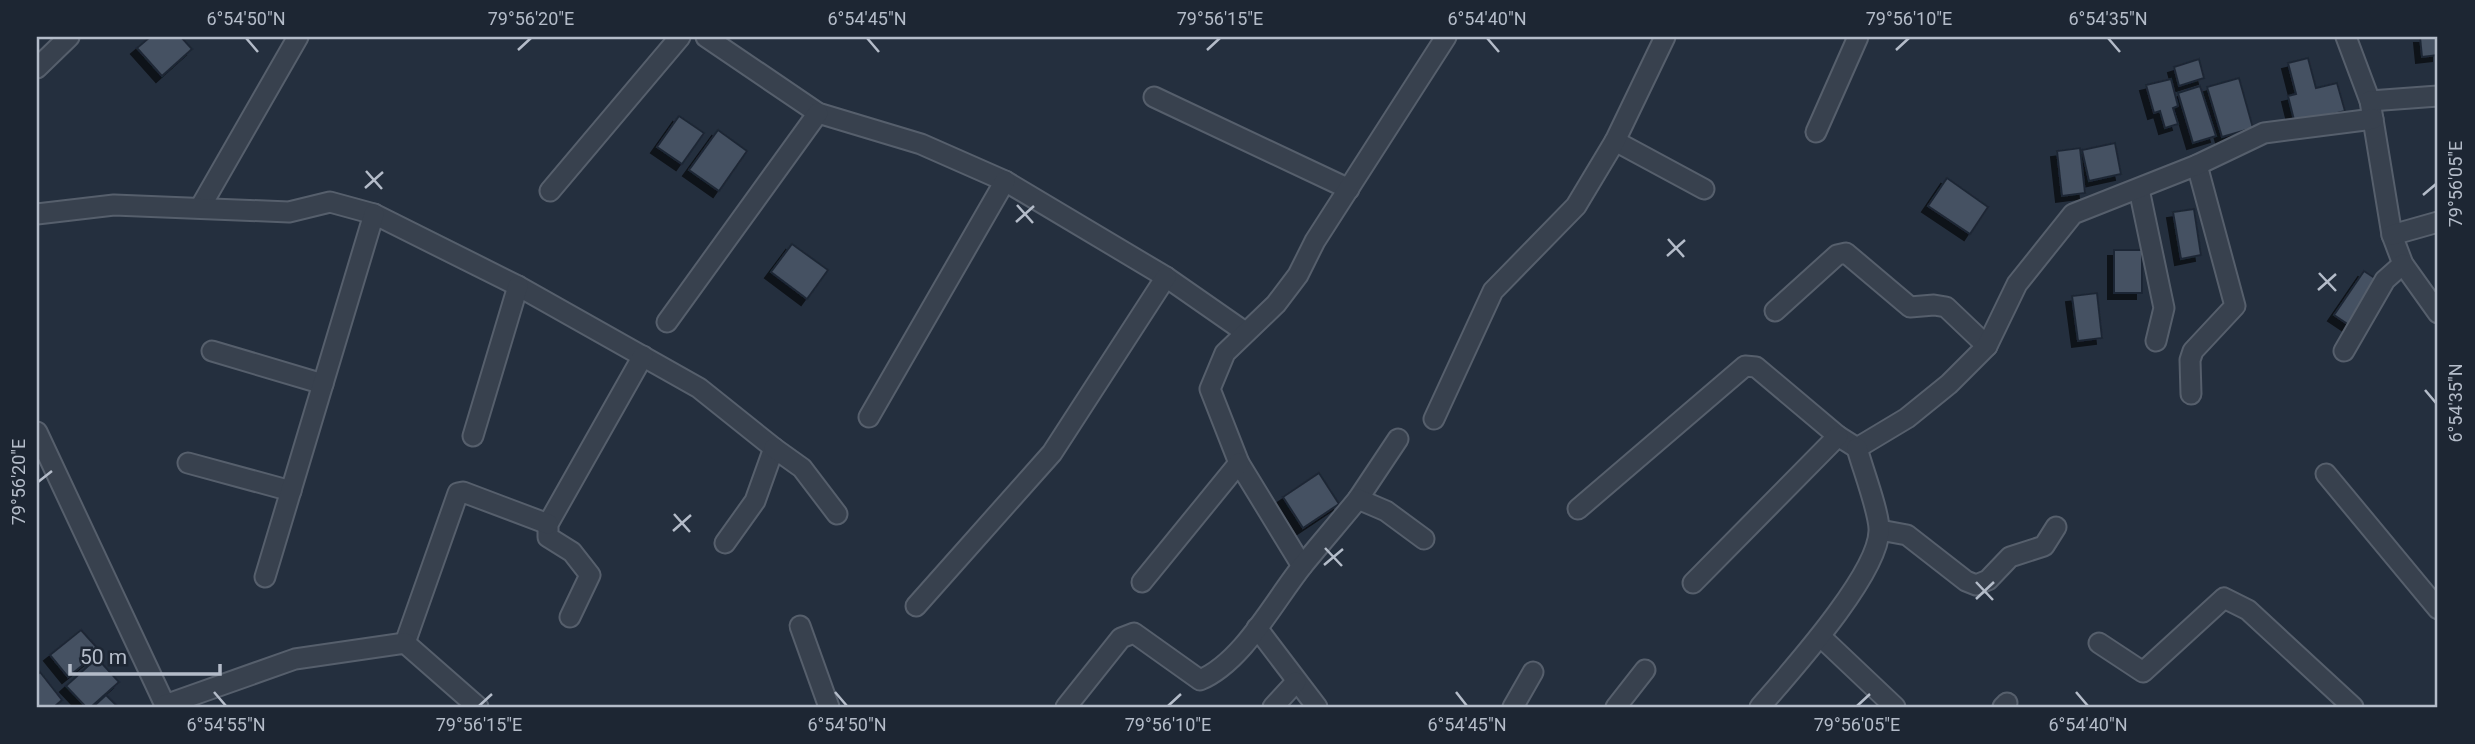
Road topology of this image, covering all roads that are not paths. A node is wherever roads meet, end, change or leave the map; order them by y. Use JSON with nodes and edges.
{"nodes":[{"id":1,"x":69,"y":37,"type":"edge"},
{"id":2,"x":298,"y":37,"type":"edge"},
{"id":3,"x":680,"y":37,"type":"edge"},
{"id":4,"x":706,"y":37,"type":"edge"},
{"id":5,"x":1446,"y":37,"type":"edge"},
{"id":6,"x":1665,"y":37,"type":"edge"},
{"id":7,"x":1858,"y":37,"type":"edge"},
{"id":8,"x":2346,"y":37,"type":"edge"},
{"id":9,"x":37,"y":68,"type":"edge"},
{"id":10,"x":2438,"y":96,"type":"edge"},
{"id":11,"x":1154,"y":97,"type":"dead end"},
{"id":12,"x":2371,"y":110,"type":"junction"},
{"id":13,"x":818,"y":113,"type":"junction"},
{"id":14,"x":1816,"y":132,"type":"dead end"},
{"id":15,"x":1615,"y":141,"type":"junction"},
{"id":16,"x":2197,"y":165,"type":"junction"},
{"id":17,"x":1005,"y":181,"type":"junction"},
{"id":18,"x":1349,"y":189,"type":"junction"},
{"id":19,"x":1704,"y":189,"type":"dead end"},
{"id":20,"x":2139,"y":189,"type":"junction"},
{"id":21,"x":550,"y":191,"type":"dead end"},
{"id":22,"x":201,"y":206,"type":"junction"},
{"id":23,"x":37,"y":214,"type":"edge"},
{"id":24,"x":374,"y":214,"type":"junction"},
{"id":25,"x":2438,"y":222,"type":"edge"},
{"id":26,"x":2392,"y":235,"type":"junction"},
{"id":27,"x":2403,"y":264,"type":"junction"},
{"id":28,"x":1166,"y":276,"type":"junction"},
{"id":29,"x":518,"y":286,"type":"junction"},
{"id":30,"x":1775,"y":311,"type":"dead end"},
{"id":31,"x":2438,"y":313,"type":"edge"},
{"id":32,"x":667,"y":321,"type":"dead end"},
{"id":33,"x":1245,"y":332,"type":"junction"},
{"id":34,"x":2156,"y":341,"type":"dead end"},
{"id":35,"x":1987,"y":346,"type":"junction"},
{"id":36,"x":212,"y":351,"type":"dead end"},
{"id":37,"x":2344,"y":351,"type":"dead end"},
{"id":38,"x":643,"y":356,"type":"junction"},
{"id":39,"x":323,"y":384,"type":"junction"},
{"id":40,"x":2191,"y":394,"type":"dead end"},
{"id":41,"x":869,"y":417,"type":"dead end"},
{"id":42,"x":1434,"y":419,"type":"dead end"},
{"id":43,"x":37,"y":432,"type":"edge"},
{"id":44,"x":473,"y":436,"type":"dead end"},
{"id":45,"x":1838,"y":436,"type":"junction"},
{"id":46,"x":1398,"y":439,"type":"dead end"},
{"id":47,"x":774,"y":448,"type":"junction"},
{"id":48,"x":1857,"y":448,"type":"junction"},
{"id":49,"x":188,"y":463,"type":"dead end"},
{"id":50,"x":1239,"y":463,"type":"junction"},
{"id":51,"x":2326,"y":474,"type":"dead end"},
{"id":52,"x":291,"y":491,"type":"junction"},
{"id":53,"x":1358,"y":499,"type":"junction"},
{"id":54,"x":1578,"y":509,"type":"dead end"},
{"id":55,"x":837,"y":514,"type":"dead end"},
{"id":56,"x":548,"y":524,"type":"junction"},
{"id":57,"x":2056,"y":527,"type":"dead end"},
{"id":58,"x":1880,"y":530,"type":"junction"},
{"id":59,"x":1423,"y":539,"type":"dead end"},
{"id":60,"x":725,"y":543,"type":"dead end"},
{"id":61,"x":1302,"y":566,"type":"junction"},
{"id":62,"x":265,"y":577,"type":"dead end"},
{"id":63,"x":1142,"y":582,"type":"dead end"},
{"id":64,"x":1693,"y":583,"type":"dead end"},
{"id":65,"x":916,"y":606,"type":"dead end"},
{"id":66,"x":2438,"y":608,"type":"edge"},
{"id":67,"x":570,"y":617,"type":"dead end"},
{"id":68,"x":800,"y":626,"type":"dead end"},
{"id":69,"x":1257,"y":628,"type":"junction"},
{"id":70,"x":1821,"y":637,"type":"junction"},
{"id":71,"x":405,"y":643,"type":"junction"},
{"id":72,"x":2099,"y":643,"type":"dead end"},
{"id":73,"x":1645,"y":670,"type":"dead end"},
{"id":74,"x":1533,"y":671,"type":"dead end"},
{"id":75,"x":1296,"y":682,"type":"junction"},
{"id":76,"x":166,"y":706,"type":"edge"},
{"id":77,"x":478,"y":707,"type":"edge"},
{"id":78,"x":829,"y":707,"type":"edge"},
{"id":79,"x":1066,"y":707,"type":"edge"},
{"id":80,"x":1273,"y":707,"type":"edge"},
{"id":81,"x":1317,"y":707,"type":"edge"},
{"id":82,"x":1513,"y":707,"type":"edge"},
{"id":83,"x":1616,"y":707,"type":"edge"},
{"id":84,"x":1760,"y":707,"type":"edge"},
{"id":85,"x":1895,"y":707,"type":"edge"},
{"id":86,"x":2353,"y":707,"type":"edge"}],
"edges":[{"from":1,"to":9,"type":"street"},
{"from":2,"to":22,"type":"street"},
{"from":3,"to":21,"type":"street"},
{"from":4,"to":13,"type":"street"},
{"from":5,"to":18,"type":"street"},
{"from":6,"to":15,"type":"street"},
{"from":7,"to":14,"type":"street"},
{"from":8,"to":12,"type":"street"},
{"from":10,"to":12,"type":"street"},
{"from":11,"to":18,"type":"street"},
{"from":12,"to":16,"type":"street"},
{"from":12,"to":26,"type":"street"},
{"from":13,"to":17,"type":"street"},
{"from":13,"to":32,"type":"street"},
{"from":15,"to":19,"type":"street"},
{"from":15,"to":42,"type":"street"},
{"from":16,"to":20,"type":"street"},
{"from":16,"to":40,"type":"street"},
{"from":17,"to":28,"type":"street"},
{"from":17,"to":41,"type":"street"},
{"from":18,"to":33,"type":"street"},
{"from":20,"to":34,"type":"street"},
{"from":20,"to":35,"type":"street"},
{"from":22,"to":23,"type":"street"},
{"from":22,"to":24,"type":"street"},
{"from":24,"to":29,"type":"street"},
{"from":24,"to":39,"type":"street"},
{"from":25,"to":26,"type":"street"},
{"from":26,"to":27,"type":"street"},
{"from":27,"to":31,"type":"street"},
{"from":27,"to":37,"type":"street"},
{"from":28,"to":33,"type":"street"},
{"from":28,"to":65,"type":"street"},
{"from":29,"to":38,"type":"street"},
{"from":29,"to":44,"type":"street"},
{"from":30,"to":35,"type":"street"},
{"from":33,"to":50,"type":"street"},
{"from":35,"to":48,"type":"street"},
{"from":36,"to":39,"type":"street"},
{"from":38,"to":47,"type":"street"},
{"from":38,"to":56,"type":"street"},
{"from":39,"to":52,"type":"street"},
{"from":43,"to":76,"type":"street"},
{"from":45,"to":48,"type":"street"},
{"from":45,"to":54,"type":"street"},
{"from":45,"to":64,"type":"street"},
{"from":46,"to":53,"type":"street"},
{"from":47,"to":55,"type":"street"},
{"from":47,"to":60,"type":"street"},
{"from":48,"to":58,"type":"street"},
{"from":49,"to":52,"type":"street"},
{"from":50,"to":61,"type":"street"},
{"from":50,"to":63,"type":"street"},
{"from":51,"to":66,"type":"street"},
{"from":52,"to":62,"type":"street"},
{"from":53,"to":59,"type":"street"},
{"from":53,"to":61,"type":"street"},
{"from":56,"to":67,"type":"street"},
{"from":56,"to":71,"type":"street"},
{"from":57,"to":58,"type":"street"},
{"from":58,"to":70,"type":"street"},
{"from":61,"to":69,"type":"street"},
{"from":68,"to":78,"type":"street"},
{"from":69,"to":75,"type":"street"},
{"from":69,"to":79,"type":"street"},
{"from":70,"to":84,"type":"street"},
{"from":70,"to":85,"type":"street"},
{"from":71,"to":76,"type":"street"},
{"from":71,"to":77,"type":"street"},
{"from":72,"to":86,"type":"street"},
{"from":73,"to":83,"type":"street"},
{"from":74,"to":82,"type":"street"},
{"from":75,"to":80,"type":"street"},
{"from":75,"to":81,"type":"street"}]}
